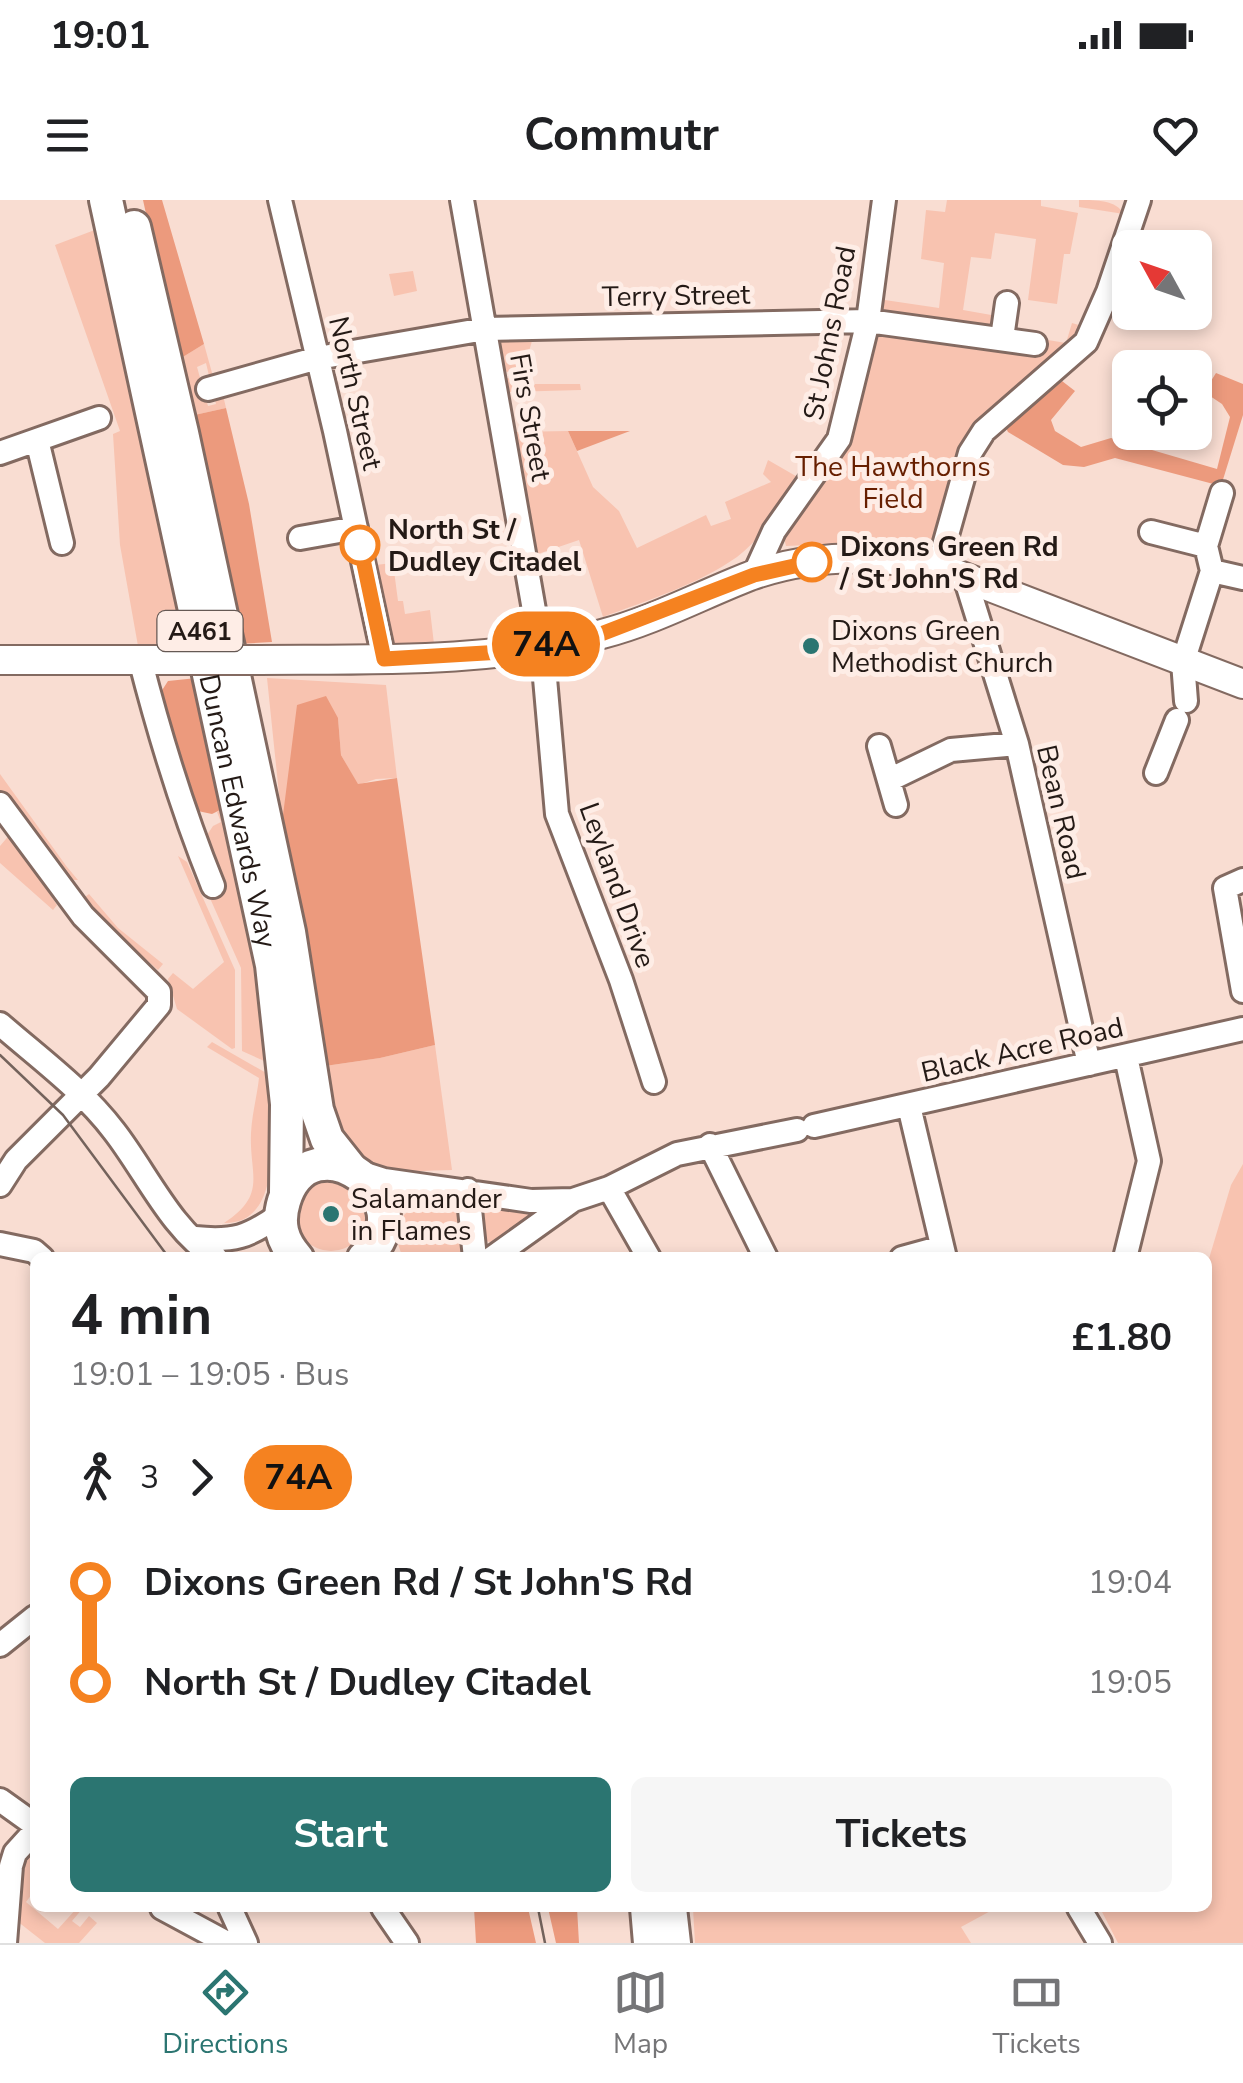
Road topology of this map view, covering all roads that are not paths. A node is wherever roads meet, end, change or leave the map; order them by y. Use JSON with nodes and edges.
{"nodes":[{"id":1,"x":106,"y":200,"type":"edge"},
{"id":2,"x":128,"y":200,"type":"edge"},
{"id":3,"x":280,"y":200,"type":"edge"},
{"id":4,"x":462,"y":200,"type":"edge"},
{"id":5,"x":884,"y":200,"type":"edge"},
{"id":6,"x":1135,"y":202,"type":"edge"},
{"id":7,"x":1007,"y":303,"type":"dead end"},
{"id":8,"x":868,"y":321,"type":"junction"},
{"id":9,"x":485,"y":330,"type":"junction"},
{"id":10,"x":1002,"y":338,"type":"junction"},
{"id":11,"x":1035,"y":344,"type":"dead end"},
{"id":12,"x":318,"y":358,"type":"junction"},
{"id":13,"x":202,"y":365,"type":"dead end"},
{"id":14,"x":99,"y":418,"type":"dead end"},
{"id":15,"x":37,"y":440,"type":"junction"},
{"id":16,"x":0,"y":453,"type":"edge"},
{"id":17,"x":1222,"y":493,"type":"dead end"},
{"id":18,"x":356,"y":528,"type":"junction"},
{"id":19,"x":1151,"y":532,"type":"dead end"},
{"id":20,"x":300,"y":538,"type":"dead end"},
{"id":21,"x":62,"y":543,"type":"dead end"},
{"id":22,"x":1206,"y":546,"type":"junction"},
{"id":23,"x":938,"y":567,"type":"junction"},
{"id":24,"x":1212,"y":570,"type":"junction"},
{"id":25,"x":754,"y":575,"type":"junction"},
{"id":26,"x":965,"y":577,"type":"junction"},
{"id":27,"x":1243,"y":578,"type":"edge"},
{"id":28,"x":539,"y":645,"type":"junction"},
{"id":29,"x":384,"y":659,"type":"junction"},
{"id":30,"x":0,"y":660,"type":"edge"},
{"id":31,"x":140,"y":660,"type":"junction"},
{"id":32,"x":1183,"y":662,"type":"junction"},
{"id":33,"x":1243,"y":684,"type":"edge"},
{"id":34,"x":1016,"y":744,"type":"junction"},
{"id":35,"x":879,"y":746,"type":"dead end"},
{"id":36,"x":1156,"y":773,"type":"dead end"},
{"id":37,"x":890,"y":779,"type":"junction"},
{"id":38,"x":0,"y":804,"type":"edge"},
{"id":39,"x":896,"y":805,"type":"dead end"},
{"id":40,"x":212,"y":820,"type":"dead end"},
{"id":41,"x":189,"y":828,"type":"junction"},
{"id":42,"x":1243,"y":880,"type":"edge"},
{"id":43,"x":213,"y":886,"type":"dead end"},
{"id":44,"x":1243,"y":991,"type":"edge"},
{"id":45,"x":0,"y":1024,"type":"edge"},
{"id":46,"x":1243,"y":1028,"type":"edge"},
{"id":47,"x":1126,"y":1056,"type":"junction"},
{"id":48,"x":1089,"y":1064,"type":"junction"},
{"id":49,"x":654,"y":1082,"type":"dead end"},
{"id":50,"x":82,"y":1095,"type":"junction"},
{"id":51,"x":909,"y":1106,"type":"junction"},
{"id":52,"x":710,"y":1145,"type":"junction"},
{"id":53,"x":355,"y":1170,"type":"junction"},
{"id":54,"x":0,"y":1185,"type":"edge"},
{"id":55,"x":609,"y":1188,"type":"junction"},
{"id":56,"x":461,"y":1190,"type":"junction"},
{"id":57,"x":573,"y":1200,"type":"junction"},
{"id":58,"x":283,"y":1204,"type":"junction"},
{"id":59,"x":195,"y":1238,"type":"junction"},
{"id":60,"x":0,"y":1244,"type":"edge"},
{"id":61,"x":374,"y":1246,"type":"edge"},
{"id":62,"x":35,"y":1252,"type":"edge"},
{"id":63,"x":208,"y":1252,"type":"edge"},
{"id":64,"x":293,"y":1252,"type":"edge"},
{"id":65,"x":474,"y":1252,"type":"edge"},
{"id":66,"x":500,"y":1252,"type":"edge"},
{"id":67,"x":646,"y":1252,"type":"edge"},
{"id":68,"x":763,"y":1252,"type":"edge"},
{"id":69,"x":943,"y":1252,"type":"edge"},
{"id":70,"x":1126,"y":1252,"type":"edge"},
{"id":71,"x":30,"y":1622,"type":"edge"},
{"id":72,"x":0,"y":1644,"type":"edge"},
{"id":73,"x":0,"y":1800,"type":"edge"},
{"id":74,"x":30,"y":1824,"type":"edge"},
{"id":75,"x":30,"y":1834,"type":"edge"},
{"id":76,"x":232,"y":1912,"type":"edge"},
{"id":77,"x":387,"y":1912,"type":"edge"},
{"id":78,"x":647,"y":1912,"type":"edge"},
{"id":79,"x":670,"y":1912,"type":"edge"},
{"id":80,"x":1081,"y":1912,"type":"edge"},
{"id":81,"x":172,"y":1913,"type":"edge"},
{"id":82,"x":5,"y":1943,"type":"edge"},
{"id":83,"x":226,"y":1943,"type":"edge"},
{"id":84,"x":246,"y":1943,"type":"edge"},
{"id":85,"x":407,"y":1943,"type":"edge"},
{"id":86,"x":650,"y":1943,"type":"edge"},
{"id":87,"x":674,"y":1943,"type":"edge"},
{"id":88,"x":1100,"y":1943,"type":"edge"}],
"edges":[{"from":1,"to":58,"type":"highway","name":"Duncan Edwards Way","number":"A461"},
{"from":2,"to":53,"type":"highway","name":"Duncan Edwards Way","number":"A461"},
{"from":3,"to":12,"type":"street","name":"North Street"},
{"from":4,"to":9,"type":"street","name":"Firs Street"},
{"from":5,"to":8,"type":"street","name":"St Johns Road"},
{"from":6,"to":23,"type":"street"},
{"from":7,"to":10,"type":"street"},
{"from":8,"to":9,"type":"street","name":"Terry Street"},
{"from":8,"to":10,"type":"street","name":"Terry Street"},
{"from":8,"to":25,"type":"street","name":"St Johns Road"},
{"from":9,"to":12,"type":"street","name":"Terry Street"},
{"from":9,"to":28,"type":"street","name":"Firs Street"},
{"from":10,"to":11,"type":"street","name":"Terry Street"},
{"from":12,"to":13,"type":"street","name":"Terry Street"},
{"from":12,"to":18,"type":"street","name":"North Street"},
{"from":14,"to":15,"type":"street"},
{"from":15,"to":16,"type":"street"},
{"from":15,"to":21,"type":"street"},
{"from":17,"to":22,"type":"street"},
{"from":18,"to":20,"type":"street"},
{"from":18,"to":29,"type":"street","name":"North Street"},
{"from":19,"to":22,"type":"street"},
{"from":22,"to":24,"type":"street"},
{"from":23,"to":25,"type":"main road"},
{"from":23,"to":26,"type":"main road"},
{"from":24,"to":27,"type":"street"},
{"from":24,"to":32,"type":"street"},
{"from":25,"to":28,"type":"main road"},
{"from":26,"to":32,"type":"main road"},
{"from":26,"to":34,"type":"street","name":"Bean Road"},
{"from":28,"to":29,"type":"main road"},
{"from":28,"to":49,"type":"street","name":"Leyland Drive"},
{"from":29,"to":31,"type":"main road","bridge":true},
{"from":30,"to":31,"type":"main road"},
{"from":31,"to":41,"type":"street"},
{"from":32,"to":33,"type":"main road"},
{"from":32,"to":36,"type":"street"},
{"from":34,"to":37,"type":"street"},
{"from":34,"to":48,"type":"street","name":"Bean Road"},
{"from":35,"to":37,"type":"street"},
{"from":37,"to":39,"type":"street"},
{"from":38,"to":50,"type":"street"},
{"from":40,"to":41,"type":"street"},
{"from":41,"to":43,"type":"street"},
{"from":42,"to":44,"type":"street"},
{"from":45,"to":50,"type":"street"},
{"from":46,"to":47,"type":"street","name":"Black Acre Road"},
{"from":47,"to":48,"type":"street","name":"Black Acre Road"},
{"from":47,"to":70,"type":"street"},
{"from":48,"to":51,"type":"street","name":"Black Acre Road"},
{"from":50,"to":54,"type":"street"},
{"from":50,"to":59,"type":"street"},
{"from":51,"to":52,"type":"street","name":"Black Acre Road"},
{"from":51,"to":69,"type":"street"},
{"from":52,"to":55,"type":"street","name":"Black Acre Road"},
{"from":52,"to":68,"type":"street"},
{"from":53,"to":56,"type":"street","name":"Black Acre Road"},
{"from":53,"to":58,"type":"highway"},
{"from":53,"to":61,"type":"highway","number":"A461"},
{"from":55,"to":57,"type":"street","name":"Black Acre Road"},
{"from":55,"to":67,"type":"street"},
{"from":56,"to":57,"type":"street","name":"Black Acre Road"},
{"from":56,"to":61,"type":"street","name":"Black Acre Road"},
{"from":56,"to":65,"type":"street"},
{"from":57,"to":66,"type":"street"},
{"from":58,"to":59,"type":"street"},
{"from":58,"to":64,"type":"highway","number":"A461"},
{"from":59,"to":63,"type":"street"},
{"from":60,"to":62,"type":"street"},
{"from":71,"to":72,"type":"street"},
{"from":73,"to":74,"type":"street"},
{"from":75,"to":82,"type":"street"},
{"from":76,"to":84,"type":"street"},
{"from":77,"to":85,"type":"street"},
{"from":78,"to":86,"type":"highway"},
{"from":79,"to":87,"type":"highway"},
{"from":80,"to":88,"type":"street"},
{"from":81,"to":83,"type":"street"}]}
